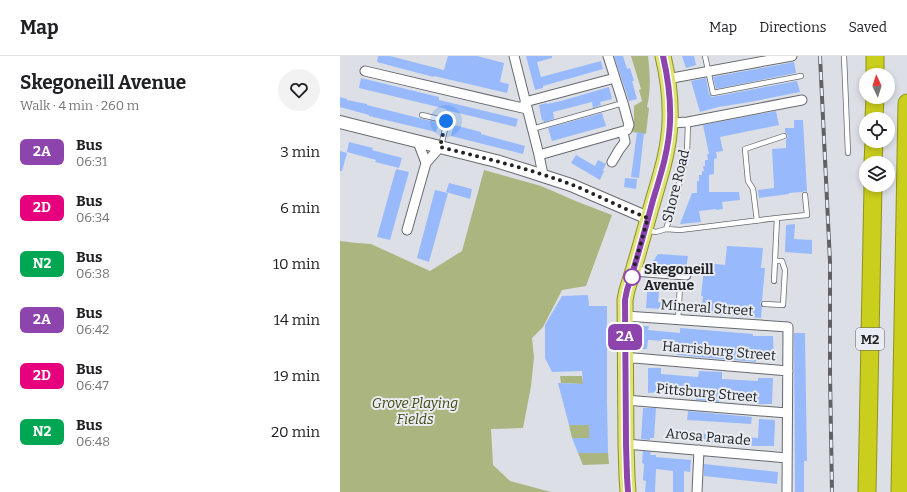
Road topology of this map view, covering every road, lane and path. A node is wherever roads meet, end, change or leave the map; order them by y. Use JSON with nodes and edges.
{"nodes":[{"id":1,"x":514,"y":56,"type":"edge"},
{"id":2,"x":608,"y":56,"type":"edge"},
{"id":3,"x":663,"y":56,"type":"edge"},
{"id":4,"x":706,"y":56,"type":"edge"},
{"id":5,"x":792,"y":56,"type":"edge"},
{"id":6,"x":844,"y":56,"type":"edge"},
{"id":7,"x":875,"y":56,"type":"edge"},
{"id":8,"x":779,"y":57,"type":"edge"},
{"id":9,"x":875,"y":68,"type":"edge"},
{"id":10,"x":365,"y":71,"type":"dead end"},
{"id":11,"x":709,"y":72,"type":"junction"},
{"id":12,"x":801,"y":76,"type":"dead end"},
{"id":13,"x":615,"y":78,"type":"junction"},
{"id":14,"x":668,"y":79,"type":"junction"},
{"id":15,"x":802,"y":100,"type":"dead end"},
{"id":16,"x":623,"y":103,"type":"junction"},
{"id":17,"x":907,"y":103,"type":"edge"},
{"id":18,"x":526,"y":105,"type":"junction"},
{"id":19,"x":422,"y":115,"type":"dead end"},
{"id":20,"x":341,"y":122,"type":"edge"},
{"id":21,"x":670,"y":122,"type":"junction"},
{"id":22,"x":688,"y":122,"type":"junction"},
{"id":23,"x":532,"y":130,"type":"junction"},
{"id":24,"x":623,"y":132,"type":"junction"},
{"id":25,"x":784,"y":136,"type":"dead end"},
{"id":26,"x":418,"y":142,"type":"junction"},
{"id":27,"x":440,"y":147,"type":"junction"},
{"id":28,"x":848,"y":153,"type":"dead end"},
{"id":29,"x":539,"y":155,"type":"junction"},
{"id":30,"x":612,"y":162,"type":"dead end"},
{"id":31,"x":426,"y":163,"type":"junction"},
{"id":32,"x":542,"y":175,"type":"junction"},
{"id":33,"x":873,"y":192,"type":"edge"},
{"id":34,"x":805,"y":195,"type":"dead end"},
{"id":35,"x":777,"y":218,"type":"junction"},
{"id":36,"x":756,"y":221,"type":"junction"},
{"id":37,"x":646,"y":224,"type":"junction"},
{"id":38,"x":666,"y":229,"type":"junction"},
{"id":39,"x":407,"y":230,"type":"dead end"},
{"id":40,"x":775,"y":261,"type":"junction"},
{"id":41,"x":703,"y":264,"type":"dead end"},
{"id":42,"x":633,"y":271,"type":"junction"},
{"id":43,"x":686,"y":275,"type":"joint"},
{"id":44,"x":774,"y":281,"type":"dead end"},
{"id":45,"x":680,"y":286,"type":"dead end"},
{"id":46,"x":764,"y":304,"type":"dead end"},
{"id":47,"x":625,"y":316,"type":"junction"},
{"id":48,"x":678,"y":320,"type":"junction"},
{"id":49,"x":625,"y":359,"type":"junction"},
{"id":50,"x":788,"y":371,"type":"junction"},
{"id":51,"x":626,"y":400,"type":"junction"},
{"id":52,"x":787,"y":413,"type":"junction"},
{"id":53,"x":626,"y":444,"type":"junction"},
{"id":54,"x":699,"y":450,"type":"junction"},
{"id":55,"x":787,"y":458,"type":"junction"},
{"id":56,"x":628,"y":492,"type":"edge"},
{"id":57,"x":697,"y":492,"type":"edge"},
{"id":58,"x":787,"y":492,"type":"edge"},
{"id":59,"x":867,"y":492,"type":"edge"},
{"id":60,"x":900,"y":492,"type":"edge"}],
"edges":[{"from":1,"to":18,"type":"street"},
{"from":2,"to":13,"type":"street"},
{"from":3,"to":14,"type":"main road","name":"Shore Road"},
{"from":4,"to":11,"type":"lane"},
{"from":5,"to":8,"type":"street"},
{"from":6,"to":28,"type":"lane"},
{"from":7,"to":9,"type":"highway"},
{"from":8,"to":11,"type":"street"},
{"from":10,"to":18,"type":"street"},
{"from":11,"to":12,"type":"lane"},
{"from":11,"to":14,"type":"street"},
{"from":13,"to":16,"type":"street"},
{"from":13,"to":18,"type":"street"},
{"from":14,"to":21,"type":"main road","name":"Shore Road"},
{"from":15,"to":22,"type":"street"},
{"from":16,"to":23,"type":"lane"},
{"from":16,"to":24,"type":"street"},
{"from":17,"to":60,"type":"highway","number":"M2"},
{"from":18,"to":23,"type":"street"},
{"from":19,"to":27,"type":"lane"},
{"from":20,"to":26,"type":"street"},
{"from":21,"to":22,"type":"street"},
{"from":21,"to":37,"type":"main road","name":"Shore Road"},
{"from":22,"to":38,"type":"lane","name":"Shore Road"},
{"from":23,"to":29,"type":"street"},
{"from":24,"to":29,"type":"street"},
{"from":24,"to":30,"type":"street"},
{"from":25,"to":36,"type":"lane"},
{"from":26,"to":27,"type":"street"},
{"from":26,"to":31,"type":"street"},
{"from":27,"to":31,"type":"street"},
{"from":27,"to":32,"type":"street"},
{"from":29,"to":32,"type":"street"},
{"from":31,"to":39,"type":"street"},
{"from":32,"to":37,"type":"street"},
{"from":33,"to":59,"type":"highway","number":"M2"},
{"from":34,"to":35,"type":"lane"},
{"from":35,"to":36,"type":"lane"},
{"from":35,"to":40,"type":"lane"},
{"from":36,"to":38,"type":"lane"},
{"from":37,"to":38,"type":"lane","name":"Shore Road"},
{"from":37,"to":42,"type":"main road"},
{"from":40,"to":44,"type":"lane"},
{"from":40,"to":46,"type":"lane"},
{"from":41,"to":43,"type":"lane"},
{"from":42,"to":43,"type":"street"},
{"from":42,"to":47,"type":"main road"},
{"from":45,"to":48,"type":"lane"},
{"from":47,"to":48,"type":"street","name":"Mineral Street"},
{"from":47,"to":49,"type":"main road"},
{"from":48,"to":50,"type":"street","name":"Mineral Street"},
{"from":49,"to":50,"type":"street","name":"Harrisburg Street"},
{"from":49,"to":51,"type":"main road"},
{"from":50,"to":52,"type":"street"},
{"from":51,"to":52,"type":"street","name":"Pittsburg Street"},
{"from":51,"to":53,"type":"main road"},
{"from":52,"to":55,"type":"street"},
{"from":53,"to":54,"type":"street","name":"Arosa Parade"},
{"from":53,"to":56,"type":"main road"},
{"from":54,"to":55,"type":"street","name":"Arosa Parade"},
{"from":54,"to":57,"type":"street"},
{"from":55,"to":58,"type":"street"}]}
